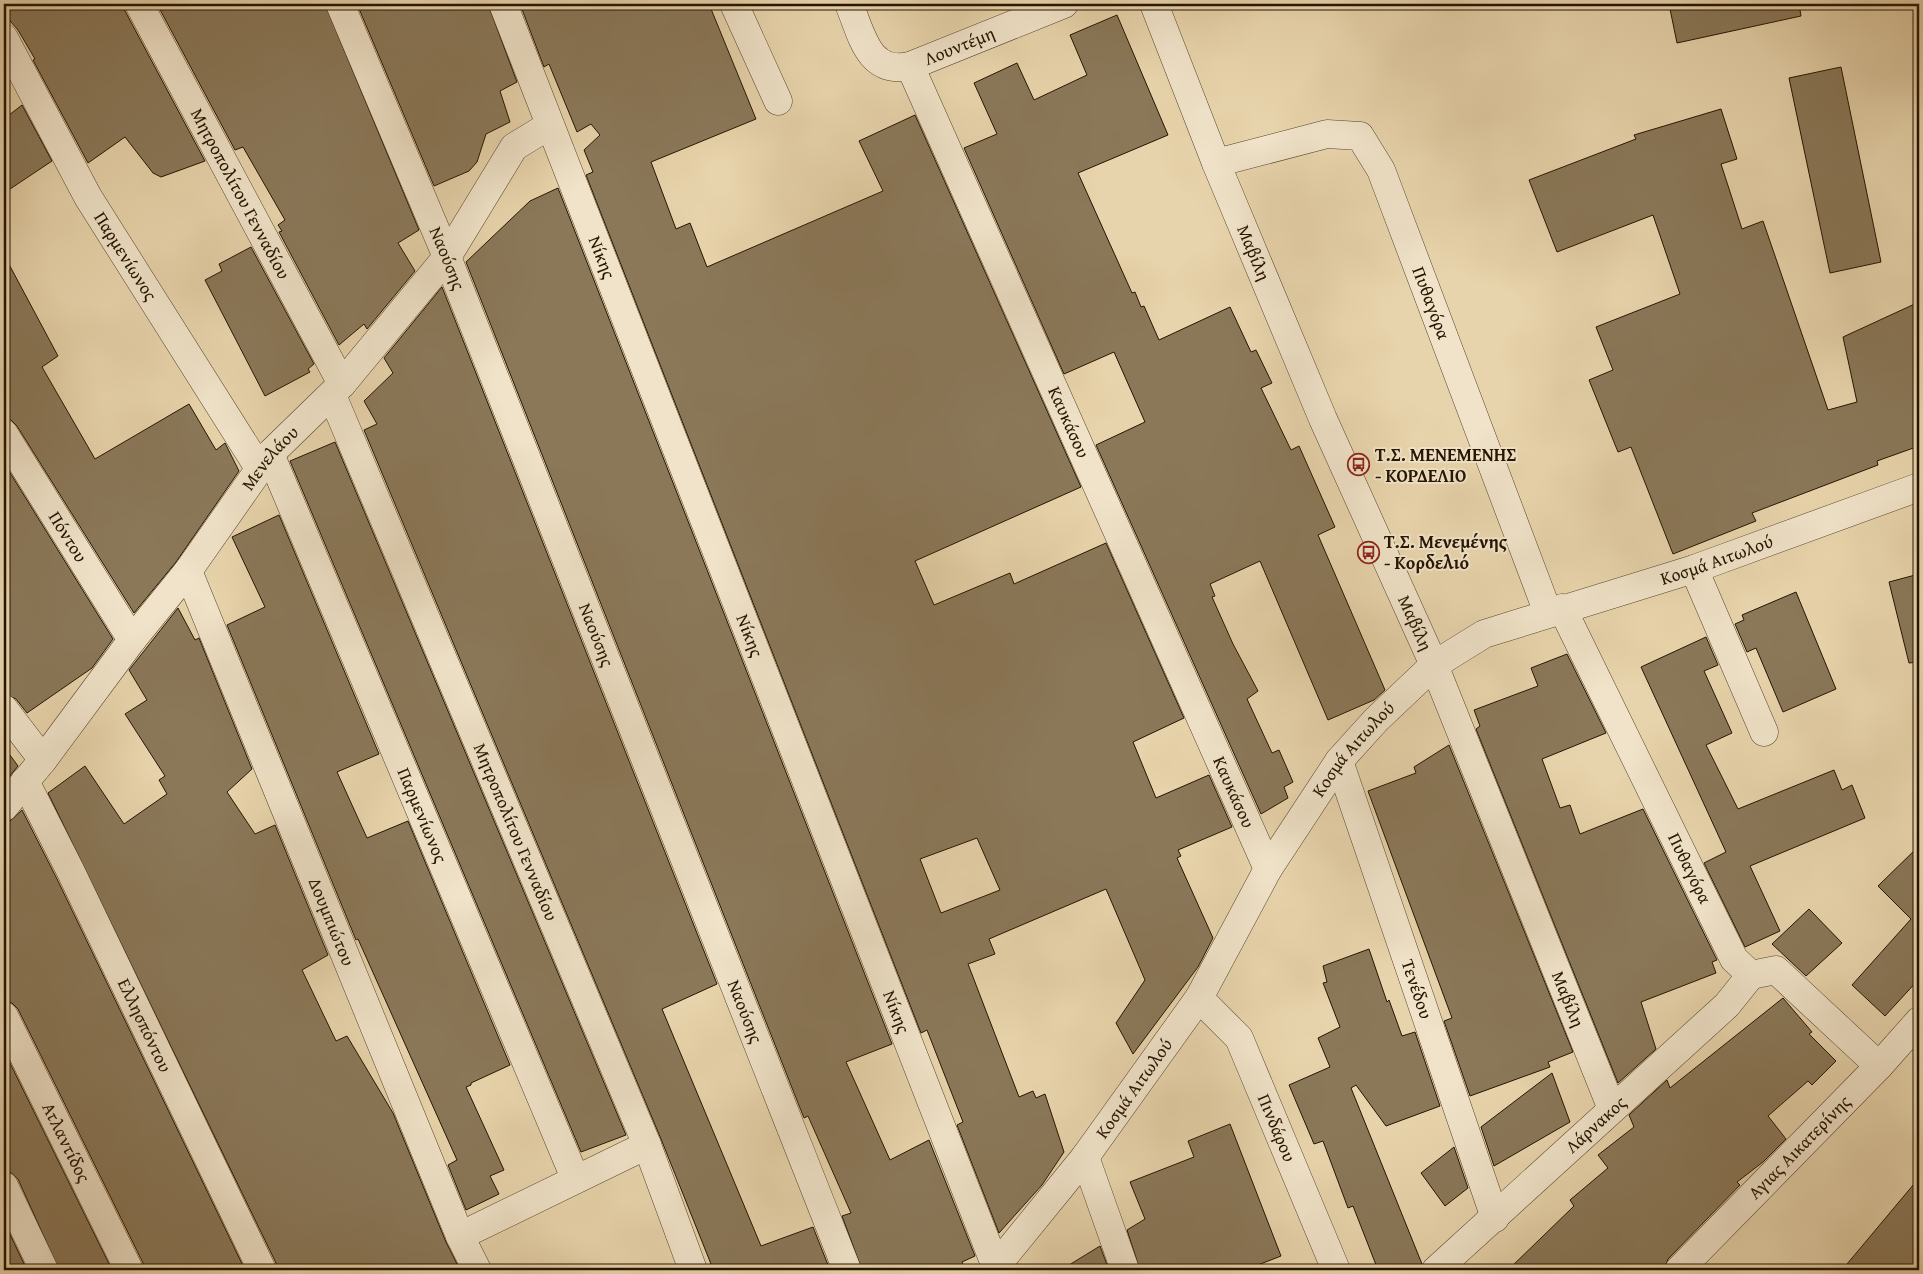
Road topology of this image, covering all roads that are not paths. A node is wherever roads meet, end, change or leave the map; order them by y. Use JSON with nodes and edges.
{"nodes":[{"id":1,"x":140,"y":4,"type":"edge"},
{"id":2,"x":340,"y":4,"type":"edge"},
{"id":3,"x":503,"y":4,"type":"edge"},
{"id":4,"x":734,"y":4,"type":"edge"},
{"id":5,"x":849,"y":4,"type":"edge"},
{"id":6,"x":1064,"y":4,"type":"edge"},
{"id":7,"x":1154,"y":4,"type":"edge"},
{"id":8,"x":4,"y":38,"type":"edge"},
{"id":9,"x":910,"y":66,"type":"junction"},
{"id":10,"x":778,"y":101,"type":"dead end"},
{"id":11,"x":550,"y":125,"type":"junction"},
{"id":12,"x":1216,"y":163,"type":"junction"},
{"id":13,"x":447,"y":257,"type":"junction"},
{"id":14,"x":337,"y":389,"type":"junction"},
{"id":15,"x":4,"y":434,"type":"edge"},
{"id":16,"x":264,"y":461,"type":"junction"},
{"id":17,"x":1919,"y":488,"type":"edge"},
{"id":18,"x":1694,"y":569,"type":"junction"},
{"id":19,"x":188,"y":572,"type":"junction"},
{"id":20,"x":1555,"y":610,"type":"junction"},
{"id":21,"x":132,"y":640,"type":"junction"},
{"id":22,"x":1434,"y":665,"type":"junction"},
{"id":23,"x":4,"y":709,"type":"edge"},
{"id":24,"x":1764,"y":732,"type":"dead end"},
{"id":25,"x":43,"y":760,"type":"junction"},
{"id":26,"x":1339,"y":760,"type":"junction"},
{"id":27,"x":25,"y":781,"type":"junction"},
{"id":28,"x":4,"y":808,"type":"edge"},
{"id":29,"x":1268,"y":869,"type":"junction"},
{"id":30,"x":1751,"y":975,"type":"junction"},
{"id":31,"x":1199,"y":998,"type":"junction"},
{"id":32,"x":4,"y":1016,"type":"edge"},
{"id":33,"x":1919,"y":1021,"type":"edge"},
{"id":34,"x":1879,"y":1066,"type":"junction"},
{"id":35,"x":1612,"y":1109,"type":"junction"},
{"id":36,"x":647,"y":1145,"type":"junction"},
{"id":37,"x":1085,"y":1157,"type":"junction"},
{"id":38,"x":575,"y":1178,"type":"junction"},
{"id":39,"x":4,"y":1186,"type":"edge"},
{"id":40,"x":1495,"y":1218,"type":"junction"},
{"id":41,"x":460,"y":1236,"type":"junction"},
{"id":42,"x":994,"y":1268,"type":"edge"},
{"id":43,"x":44,"y":1270,"type":"edge"},
{"id":44,"x":129,"y":1270,"type":"edge"},
{"id":45,"x":262,"y":1270,"type":"edge"},
{"id":46,"x":477,"y":1270,"type":"edge"},
{"id":47,"x":693,"y":1270,"type":"edge"},
{"id":48,"x":847,"y":1270,"type":"edge"},
{"id":49,"x":1125,"y":1270,"type":"edge"},
{"id":50,"x":1336,"y":1270,"type":"edge"},
{"id":51,"x":1436,"y":1270,"type":"edge"},
{"id":52,"x":1679,"y":1270,"type":"edge"}],
"edges":[{"from":1,"to":14,"type":"street","name":"Μητροπολίτου Γενναδίου"},
{"from":2,"to":13,"type":"street","name":"Ναούσης"},
{"from":3,"to":11,"type":"street","name":"Νίκης"},
{"from":4,"to":10,"type":"street"},
{"from":5,"to":9,"type":"street"},
{"from":6,"to":9,"type":"street","name":"Λουντέμη"},
{"from":7,"to":12,"type":"street","name":"Μαβίλη"},
{"from":8,"to":16,"type":"street","name":"Παρμενίωνος"},
{"from":9,"to":29,"type":"street","name":"Καυκάσου"},
{"from":11,"to":13,"type":"street","name":"Μενελάου"},
{"from":11,"to":42,"type":"street","name":"Νίκης"},
{"from":12,"to":20,"type":"street","name":"Πυθαγόρα"},
{"from":12,"to":22,"type":"street","name":"Μαβίλη"},
{"from":13,"to":14,"type":"street","name":"Μενελάου"},
{"from":13,"to":48,"type":"street","name":"Ναούσης"},
{"from":14,"to":16,"type":"street","name":"Μενελάου"},
{"from":14,"to":36,"type":"street","name":"Μητροπολίτου Γενναδίου"},
{"from":15,"to":21,"type":"street","name":"Πόντου"},
{"from":16,"to":19,"type":"street","name":"Μενελάου"},
{"from":16,"to":38,"type":"street","name":"Παρμενίωνος"},
{"from":17,"to":18,"type":"street","name":"Κοσμά Αιτωλού"},
{"from":18,"to":20,"type":"street","name":"Κοσμά Αιτωλού"},
{"from":18,"to":24,"type":"street"},
{"from":19,"to":21,"type":"street","name":"Μενελάου"},
{"from":19,"to":41,"type":"street","name":"Δουμπιώτου"},
{"from":20,"to":22,"type":"street","name":"Κοσμά Αιτωλού"},
{"from":20,"to":30,"type":"street","name":"Πυθαγόρα"},
{"from":21,"to":25,"type":"street","name":"Μενελάου"},
{"from":22,"to":26,"type":"street","name":"Κοσμά Αιτωλού"},
{"from":22,"to":35,"type":"street","name":"Μαβίλη"},
{"from":23,"to":25,"type":"street"},
{"from":25,"to":27,"type":"street","name":"Μενελάου"},
{"from":26,"to":29,"type":"street","name":"Κοσμά Αιτωλού"},
{"from":26,"to":40,"type":"street","name":"Τενέδου"},
{"from":27,"to":28,"type":"street","name":"Μενελάου"},
{"from":27,"to":45,"type":"street","name":"Ελλησπόντου"},
{"from":29,"to":31,"type":"street","name":"Κοσμά Αιτωλού"},
{"from":30,"to":34,"type":"street"},
{"from":30,"to":35,"type":"street","name":"Λάρνακος"},
{"from":31,"to":37,"type":"street","name":"Κοσμά Αιτωλού"},
{"from":31,"to":50,"type":"street","name":"Πινδάρου"},
{"from":32,"to":44,"type":"street","name":"Ατλαντίδος"},
{"from":33,"to":34,"type":"street","name":"Αγιας Αικατερίνης"},
{"from":34,"to":52,"type":"street","name":"Αγιας Αικατερίνης"},
{"from":35,"to":40,"type":"street","name":"Λάρνακος"},
{"from":36,"to":38,"type":"street"},
{"from":36,"to":47,"type":"street","name":"Μητροπολίτου Γενναδίου"},
{"from":37,"to":42,"type":"street","name":"Κοσμά Αιτωλού"},
{"from":37,"to":49,"type":"street"},
{"from":38,"to":41,"type":"street"},
{"from":39,"to":43,"type":"street"},
{"from":40,"to":51,"type":"street","name":"Λάρνακος"},
{"from":41,"to":46,"type":"street","name":"Δουμπιώτου"}]}
